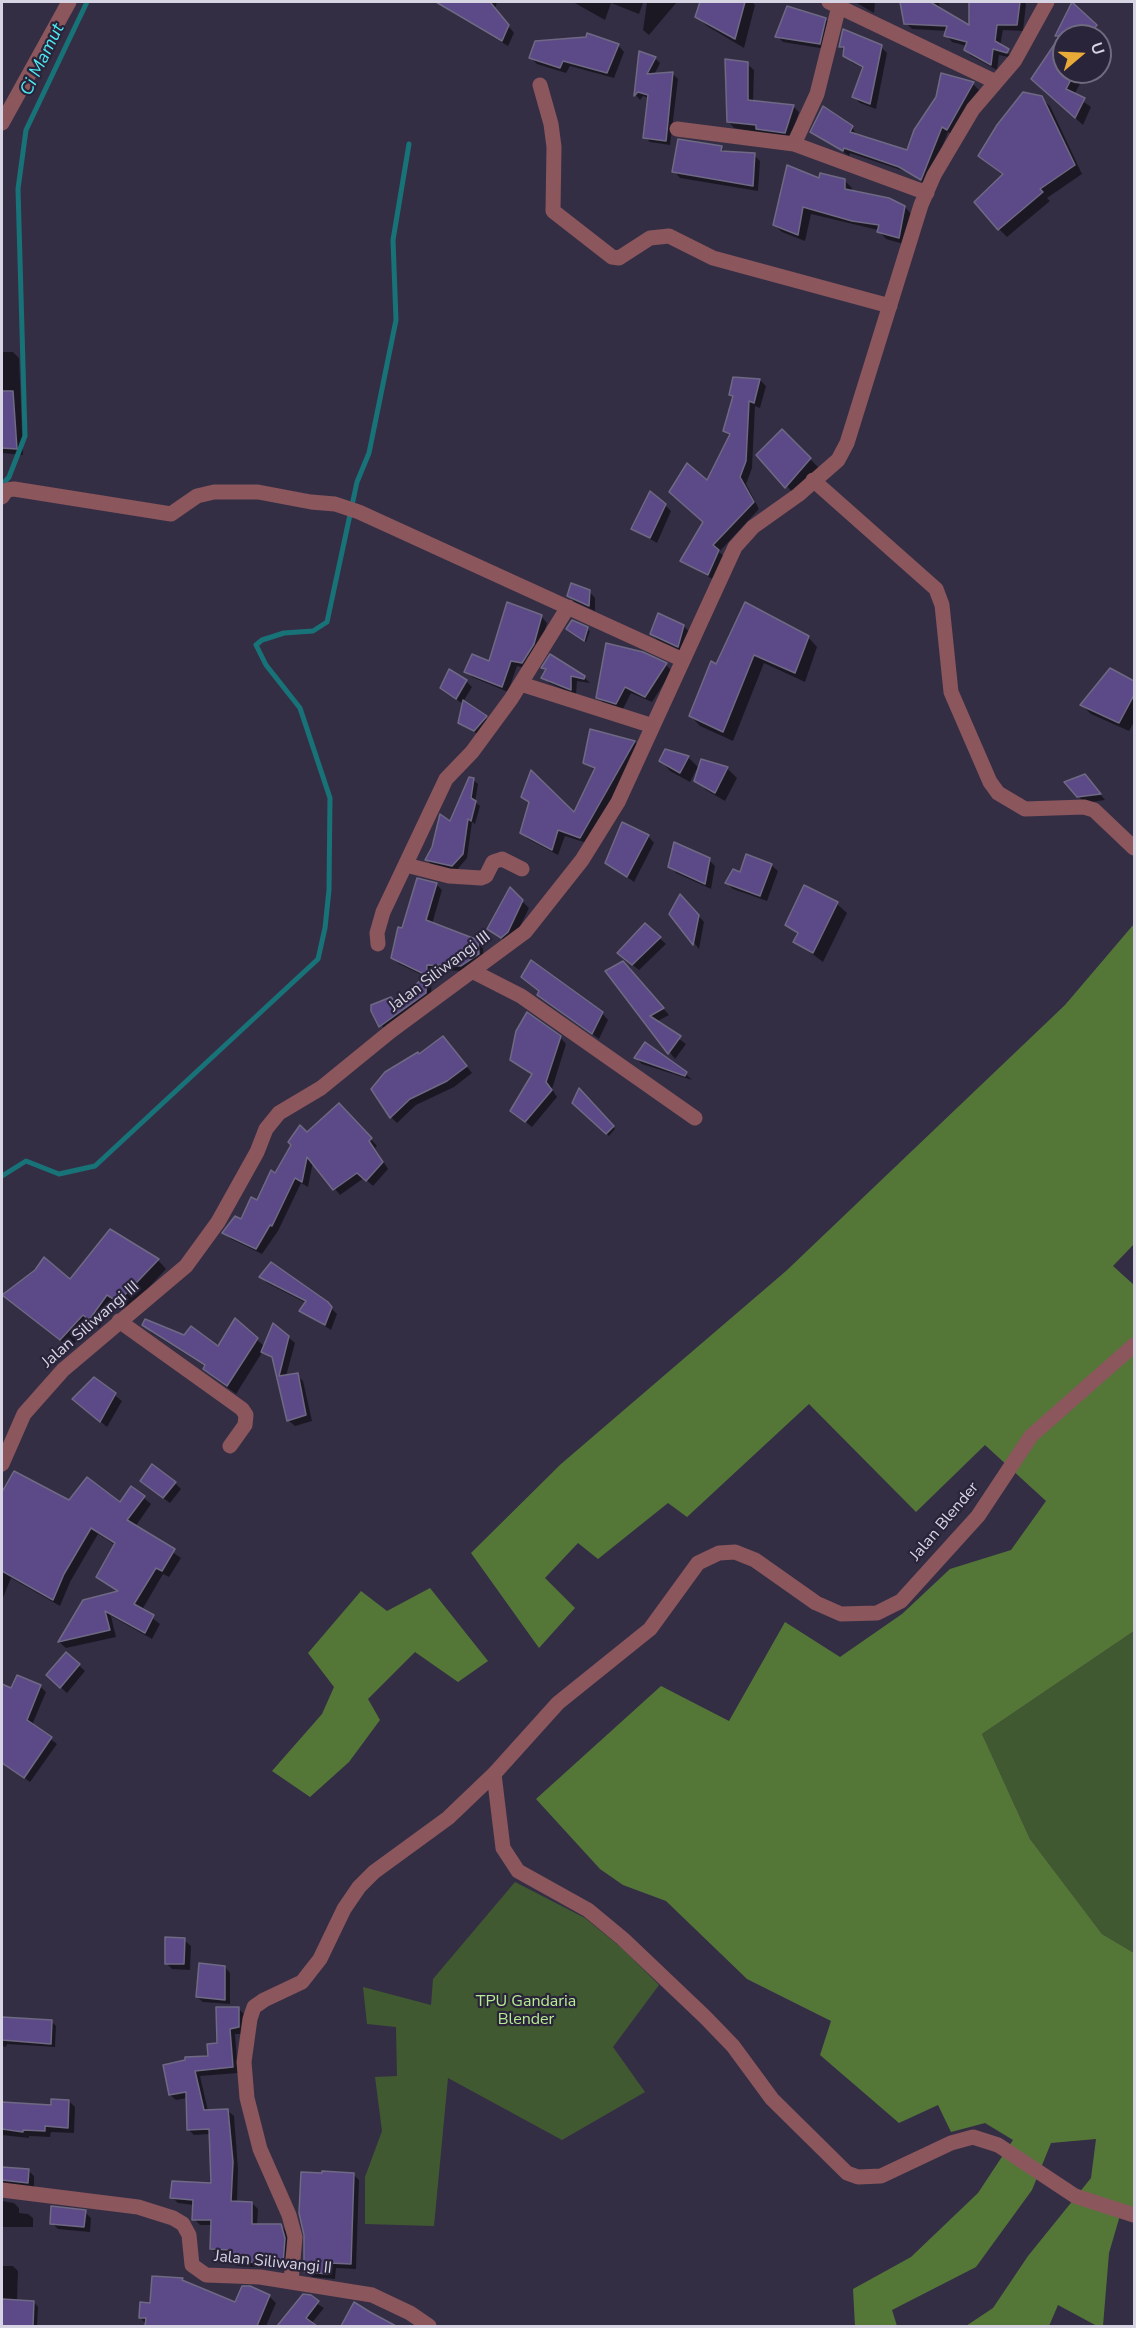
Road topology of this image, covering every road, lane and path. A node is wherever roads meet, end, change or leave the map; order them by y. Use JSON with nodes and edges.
{"nodes":[{"id":1,"x":69,"y":2,"type":"edge"},
{"id":2,"x":1047,"y":2,"type":"edge"},
{"id":3,"x":834,"y":4,"type":"edge"},
{"id":4,"x":996,"y":82,"type":"junction"},
{"id":5,"x":540,"y":85,"type":"dead end"},
{"id":6,"x":2,"y":123,"type":"edge"},
{"id":7,"x":676,"y":129,"type":"dead end"},
{"id":8,"x":794,"y":144,"type":"junction"},
{"id":9,"x":927,"y":193,"type":"junction"},
{"id":10,"x":890,"y":306,"type":"junction"},
{"id":11,"x":813,"y":480,"type":"junction"},
{"id":12,"x":2,"y":497,"type":"edge"},
{"id":13,"x":568,"y":608,"type":"junction"},
{"id":14,"x":683,"y":660,"type":"junction"},
{"id":15,"x":521,"y":684,"type":"junction"},
{"id":16,"x":653,"y":726,"type":"junction"},
{"id":17,"x":1134,"y":848,"type":"edge"},
{"id":18,"x":406,"y":865,"type":"junction"},
{"id":19,"x":522,"y":869,"type":"dead end"},
{"id":20,"x":378,"y":944,"type":"dead end"},
{"id":21,"x":472,"y":971,"type":"junction"},
{"id":22,"x":695,"y":1118,"type":"dead end"},
{"id":23,"x":119,"y":1321,"type":"junction"},
{"id":24,"x":1134,"y":1345,"type":"edge"},
{"id":25,"x":230,"y":1446,"type":"dead end"},
{"id":26,"x":2,"y":1464,"type":"edge"},
{"id":27,"x":494,"y":1774,"type":"junction"},
{"id":28,"x":2,"y":2190,"type":"edge"},
{"id":29,"x":1134,"y":2215,"type":"edge"},
{"id":30,"x":291,"y":2282,"type":"junction"},
{"id":31,"x":429,"y":2326,"type":"edge"}],
"edges":[{"from":1,"to":6,"type":"street"},
{"from":2,"to":4,"type":"street"},
{"from":3,"to":4,"type":"street"},
{"from":3,"to":8,"type":"street"},
{"from":4,"to":9,"type":"street"},
{"from":5,"to":10,"type":"street"},
{"from":7,"to":8,"type":"street"},
{"from":8,"to":9,"type":"street"},
{"from":9,"to":10,"type":"street"},
{"from":10,"to":11,"type":"street","name":"Jalan Siliwangi III"},
{"from":11,"to":14,"type":"street","name":"Jalan Siliwangi III"},
{"from":11,"to":17,"type":"street"},
{"from":12,"to":13,"type":"street"},
{"from":13,"to":14,"type":"street"},
{"from":13,"to":15,"type":"street"},
{"from":14,"to":16,"type":"street","name":"Jalan Siliwangi III"},
{"from":15,"to":16,"type":"street"},
{"from":15,"to":18,"type":"street"},
{"from":16,"to":21,"type":"street","name":"Jalan Siliwangi III"},
{"from":18,"to":19,"type":"street"},
{"from":18,"to":20,"type":"street"},
{"from":21,"to":22,"type":"street"},
{"from":21,"to":23,"type":"street","name":"Jalan Siliwangi III"},
{"from":23,"to":25,"type":"street"},
{"from":23,"to":26,"type":"street","name":"Jalan Siliwangi III"},
{"from":24,"to":27,"type":"street","name":"Jalan Blender"},
{"from":27,"to":29,"type":"street"},
{"from":27,"to":30,"type":"street","name":"Jalan Blender"},
{"from":28,"to":30,"type":"street","name":"Jalan Siliwangi II"},
{"from":30,"to":31,"type":"street","name":"Jalan Siliwangi II"}]}
